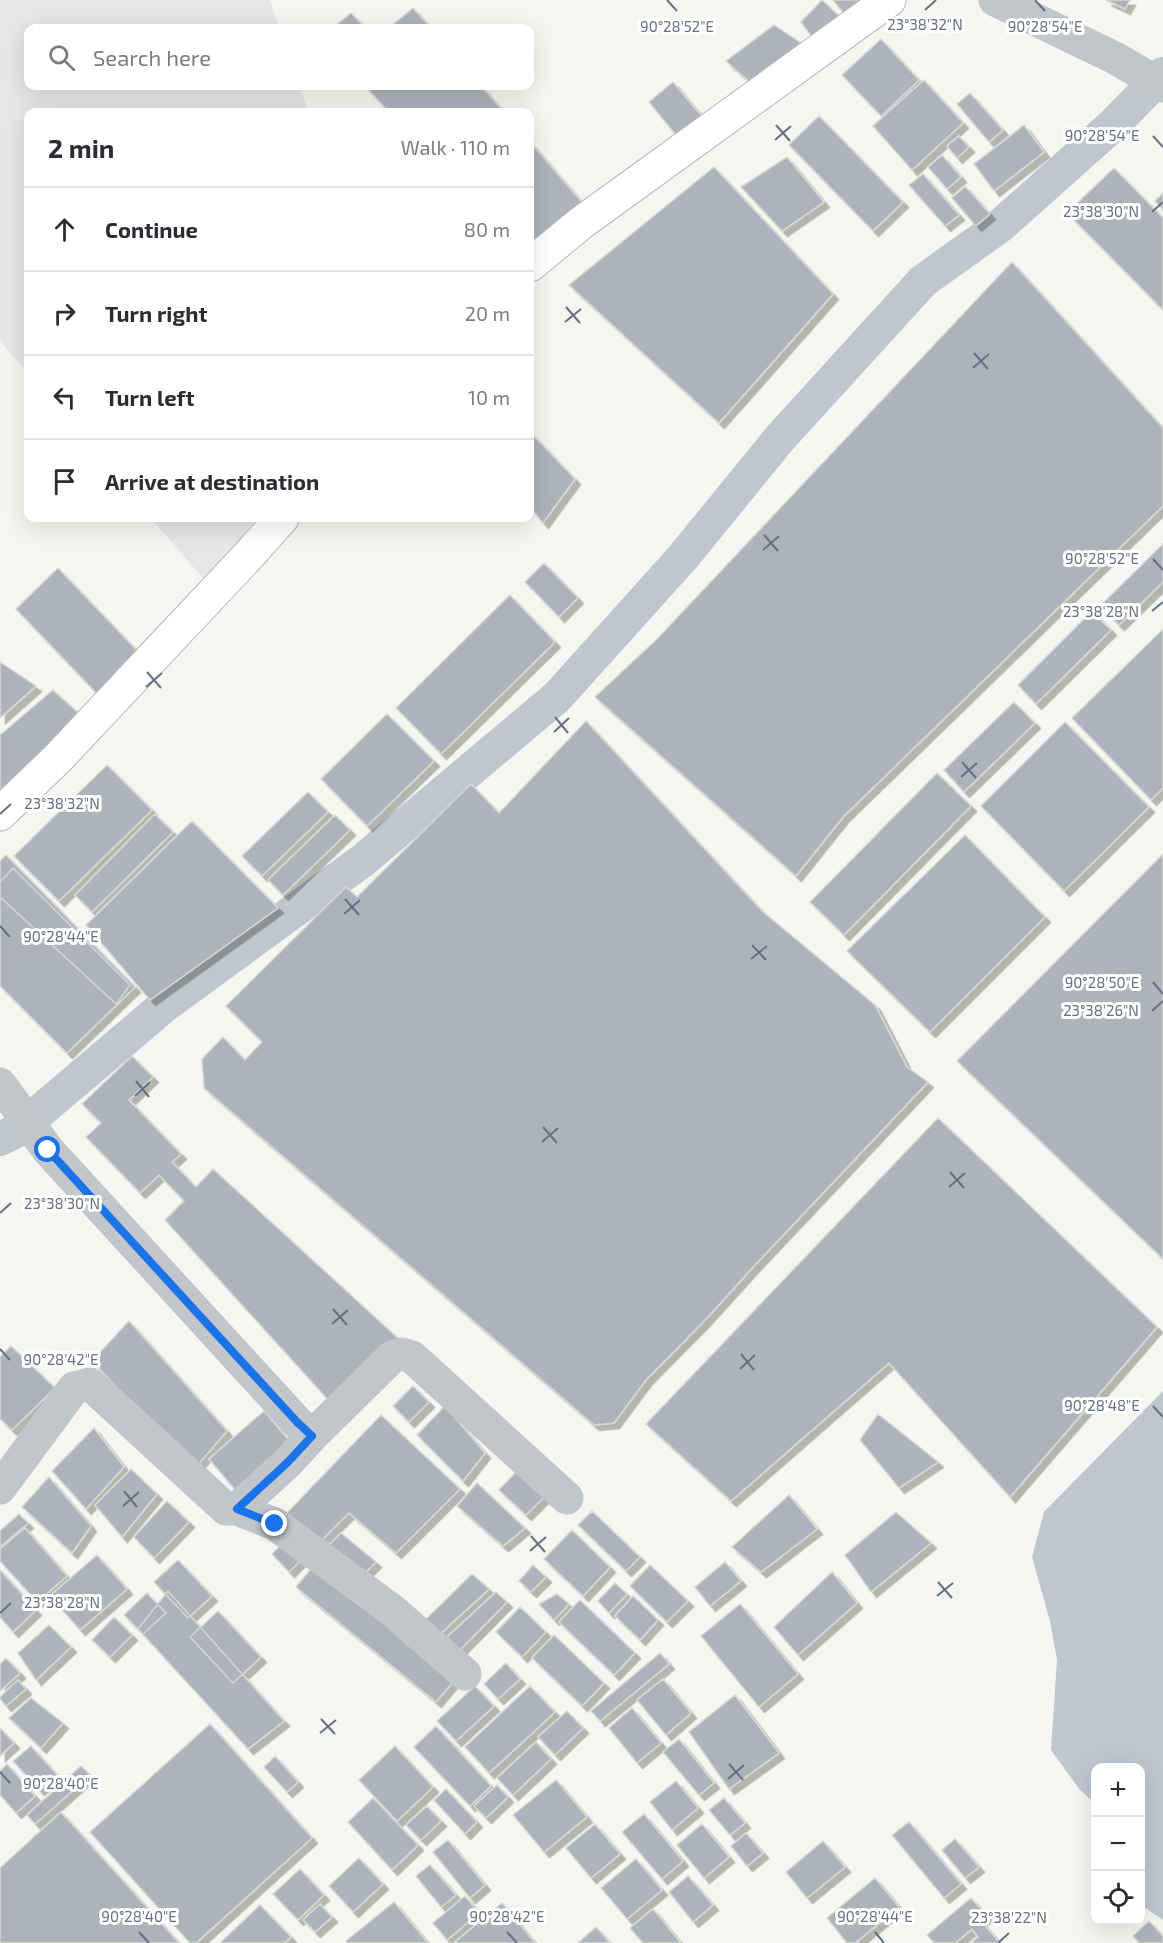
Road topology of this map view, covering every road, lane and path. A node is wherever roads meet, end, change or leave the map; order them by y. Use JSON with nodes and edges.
{"nodes":[{"id":1,"x":889,"y":0,"type":"edge"},
{"id":2,"x":995,"y":0,"type":"edge"},
{"id":3,"x":1163,"y":86,"type":"edge"},
{"id":4,"x":534,"y":262,"type":"edge"},
{"id":5,"x":278,"y":522,"type":"edge"},
{"id":6,"x":0,"y":813,"type":"edge"},
{"id":7,"x":0,"y":1084,"type":"edge"},
{"id":8,"x":312,"y":1436,"type":"junction"},
{"id":9,"x":0,"y":1488,"type":"edge"},
{"id":10,"x":567,"y":1498,"type":"dead end"},
{"id":11,"x":237,"y":1509,"type":"junction"},
{"id":12,"x":465,"y":1674,"type":"dead end"}],
"edges":[{"from":1,"to":4,"type":"street"},
{"from":2,"to":3,"type":"street"},
{"from":5,"to":6,"type":"street"},
{"from":7,"to":8,"type":"street"},
{"from":8,"to":10,"type":"street"},
{"from":8,"to":11,"type":"street"},
{"from":9,"to":11,"type":"street"},
{"from":11,"to":12,"type":"street"}]}
